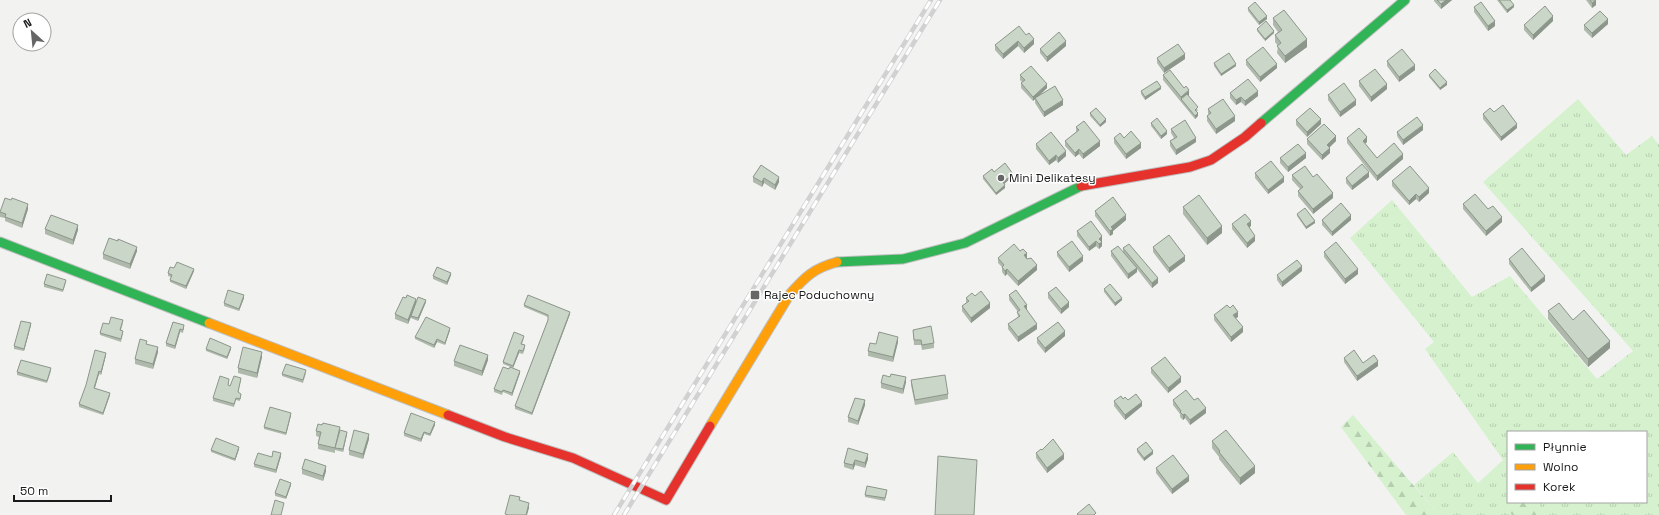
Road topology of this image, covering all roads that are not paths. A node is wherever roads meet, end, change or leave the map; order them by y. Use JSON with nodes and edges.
{"nodes":[{"id":1,"x":1405,"y":0,"type":"edge"},
{"id":2,"x":0,"y":242,"type":"edge"}],
"edges":[{"from":1,"to":2,"type":"street"}]}
